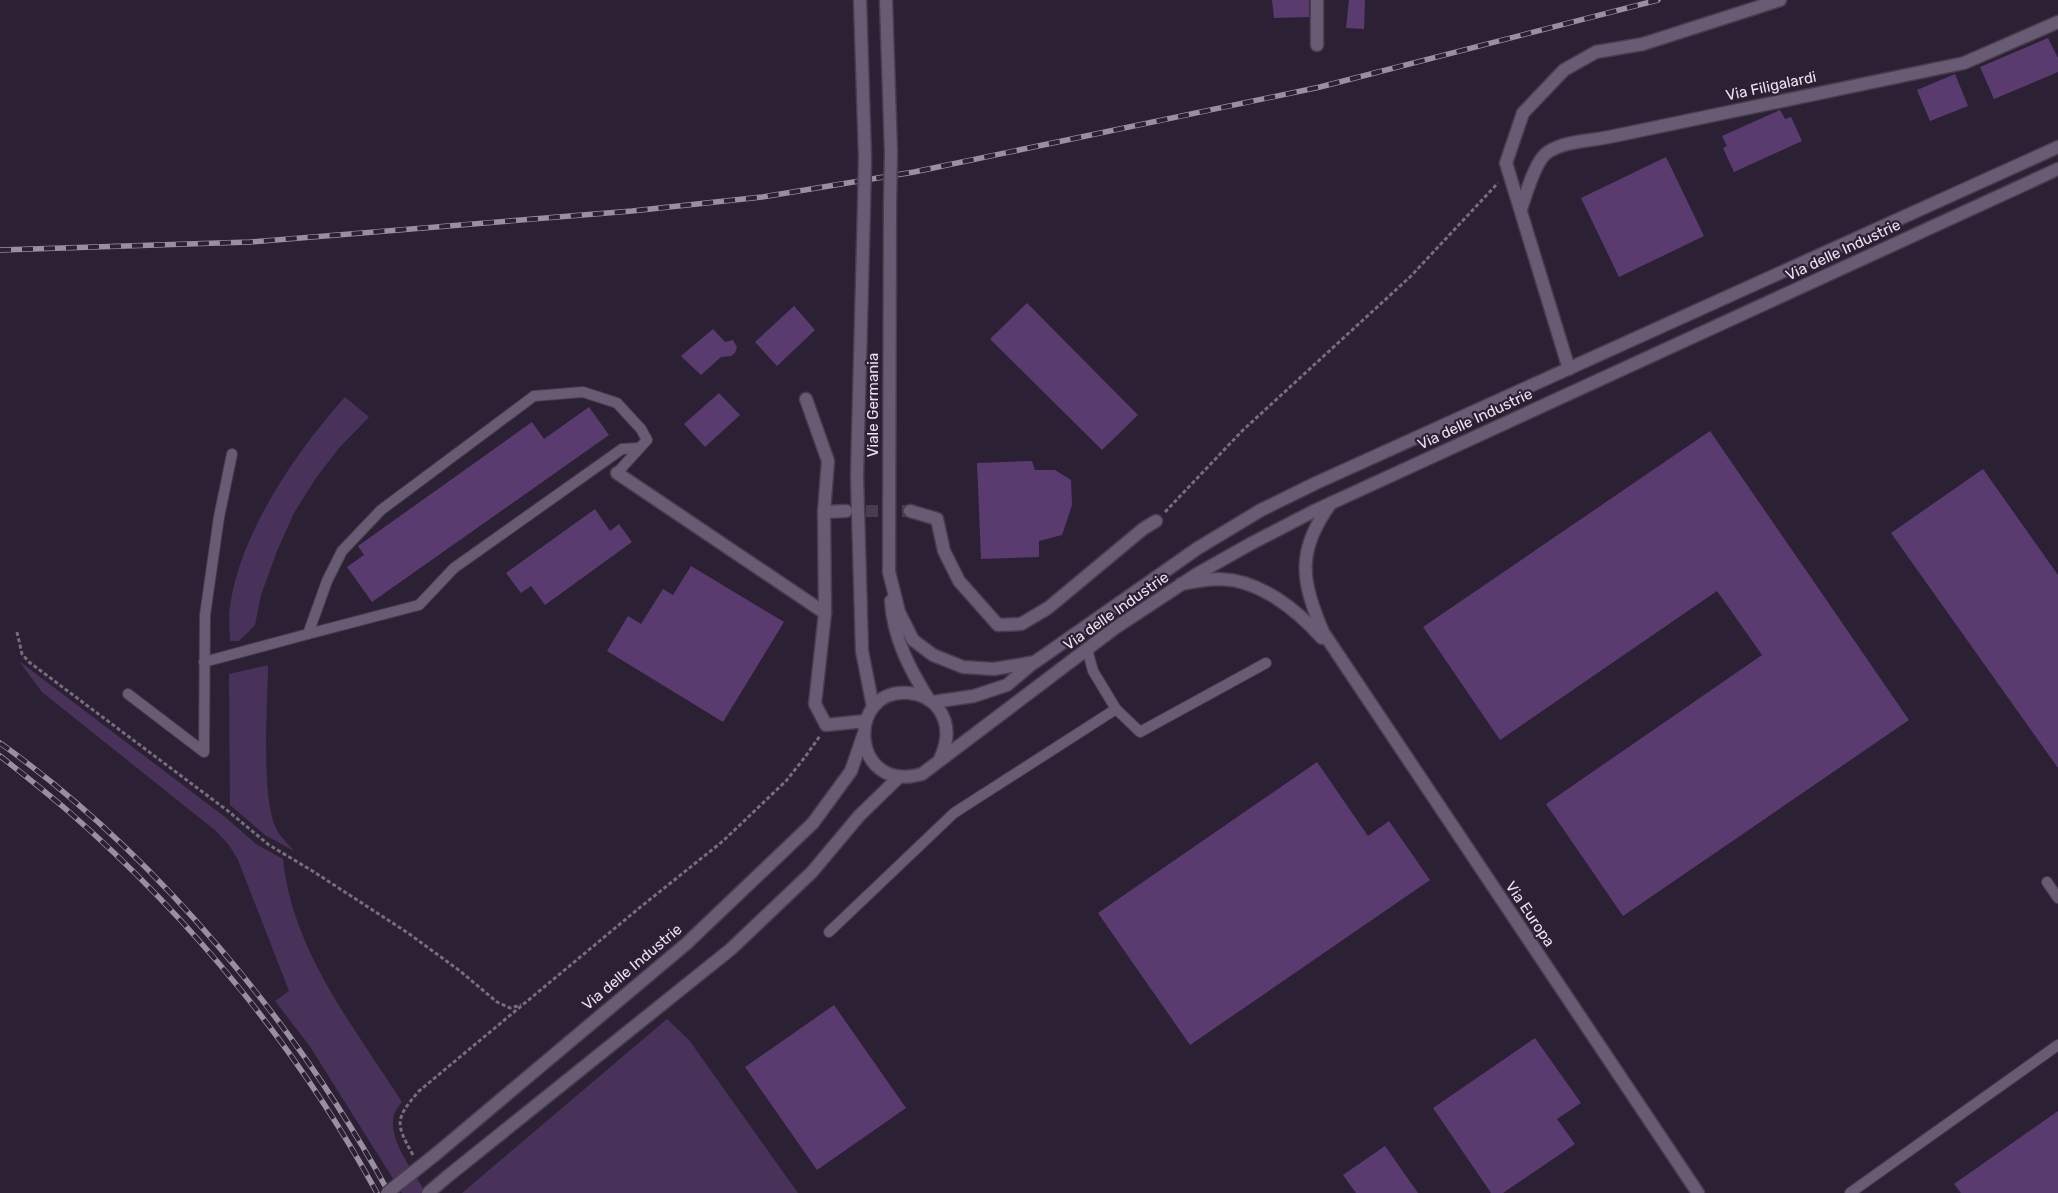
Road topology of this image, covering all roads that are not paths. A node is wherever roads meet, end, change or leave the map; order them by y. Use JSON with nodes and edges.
{"nodes":[{"id":1,"x":860,"y":0,"type":"edge"},
{"id":2,"x":886,"y":0,"type":"edge"},
{"id":3,"x":1317,"y":0,"type":"edge"},
{"id":4,"x":1780,"y":0,"type":"edge"},
{"id":5,"x":2058,"y":22,"type":"edge"},
{"id":6,"x":1317,"y":45,"type":"dead end"},
{"id":7,"x":2058,"y":147,"type":"edge"},
{"id":8,"x":2058,"y":169,"type":"edge"},
{"id":9,"x":1521,"y":209,"type":"junction"},
{"id":10,"x":1569,"y":368,"type":"junction"},
{"id":11,"x":806,"y":398,"type":"dead end"},
{"id":12,"x":639,"y":448,"type":"junction"},
{"id":13,"x":232,"y":454,"type":"dead end"},
{"id":14,"x":617,"y":473,"type":"joint"},
{"id":15,"x":1331,"y":503,"type":"junction"},
{"id":16,"x":910,"y":510,"type":"tunnel mouth"},
{"id":17,"x":846,"y":511,"type":"tunnel mouth"},
{"id":18,"x":824,"y":512,"type":"junction"},
{"id":19,"x":1156,"y":521,"type":"road end"},
{"id":20,"x":889,"y":572,"type":"junction"},
{"id":21,"x":1181,"y":584,"type":"junction"},
{"id":22,"x":825,"y":612,"type":"junction"},
{"id":23,"x":308,"y":634,"type":"junction"},
{"id":24,"x":1064,"y":640,"type":"joint"},
{"id":25,"x":1087,"y":649,"type":"junction"},
{"id":26,"x":1336,"y":653,"type":"junction"},
{"id":27,"x":204,"y":662,"type":"junction"},
{"id":28,"x":1035,"y":662,"type":"junction"},
{"id":29,"x":1266,"y":663,"type":"dead end"},
{"id":30,"x":128,"y":694,"type":"dead end"},
{"id":31,"x":931,"y":701,"type":"junction"},
{"id":32,"x":873,"y":707,"type":"junction"},
{"id":33,"x":1116,"y":708,"type":"junction"},
{"id":34,"x":865,"y":721,"type":"junction"},
{"id":35,"x":863,"y":736,"type":"junction"},
{"id":36,"x":940,"y":759,"type":"junction"},
{"id":37,"x":899,"y":777,"type":"junction"},
{"id":38,"x":2046,"y":882,"type":"dead end"},
{"id":39,"x":2058,"y":898,"type":"edge"},
{"id":40,"x":829,"y":932,"type":"dead end"},
{"id":41,"x":2058,"y":1045,"type":"edge"},
{"id":42,"x":387,"y":1193,"type":"edge"},
{"id":43,"x":428,"y":1193,"type":"edge"},
{"id":44,"x":1698,"y":1193,"type":"edge"},
{"id":45,"x":1850,"y":1193,"type":"edge"}],
"edges":[{"from":1,"to":32,"type":"street","name":"Viale Germania","bridge":true},
{"from":2,"to":20,"type":"street","name":"Viale Germania","bridge":true},
{"from":3,"to":6,"type":"street"},
{"from":4,"to":9,"type":"street"},
{"from":5,"to":9,"type":"street","name":"Via Filigalardi"},
{"from":7,"to":10,"type":"street","name":"Via delle Industrie"},
{"from":8,"to":15,"type":"street","name":"Via delle Industrie"},
{"from":9,"to":10,"type":"street"},
{"from":10,"to":24,"type":"street","name":"Via delle Industrie"},
{"from":11,"to":18,"type":"street"},
{"from":12,"to":14,"type":"lane"},
{"from":12,"to":23,"type":"lane"},
{"from":12,"to":23,"type":"lane"},
{"from":13,"to":27,"type":"lane"},
{"from":14,"to":22,"type":"street"},
{"from":15,"to":21,"type":"street","name":"Via delle Industrie"},
{"from":15,"to":26,"type":"street","name":"Via Europa"},
{"from":16,"to":19,"type":"street"},
{"from":17,"to":18,"type":"street"},
{"from":18,"to":22,"type":"street"},
{"from":20,"to":28,"type":"street","name":"Viale Germania"},
{"from":20,"to":31,"type":"street"},
{"from":21,"to":25,"type":"street","name":"Via delle Industrie"},
{"from":21,"to":26,"type":"street","name":"Via Europa"},
{"from":22,"to":34,"type":"street"},
{"from":23,"to":27,"type":"lane"},
{"from":24,"to":28,"type":"street","name":"Viale Germania"},
{"from":25,"to":33,"type":"lane"},
{"from":25,"to":36,"type":"street","name":"Via delle Industrie"},
{"from":26,"to":44,"type":"street","name":"Via Europa"},
{"from":27,"to":30,"type":"lane"},
{"from":28,"to":31,"type":"street"},
{"from":29,"to":33,"type":"lane"},
{"from":31,"to":32,"type":"street"},
{"from":31,"to":36,"type":"street"},
{"from":32,"to":34,"type":"street"},
{"from":33,"to":40,"type":"lane"},
{"from":34,"to":35,"type":"street"},
{"from":35,"to":37,"type":"street"},
{"from":35,"to":42,"type":"street","name":"Via delle Industrie","bridge":true},
{"from":36,"to":37,"type":"street"},
{"from":37,"to":43,"type":"street","bridge":true},
{"from":38,"to":39,"type":"lane"},
{"from":41,"to":45,"type":"lane"}]}
